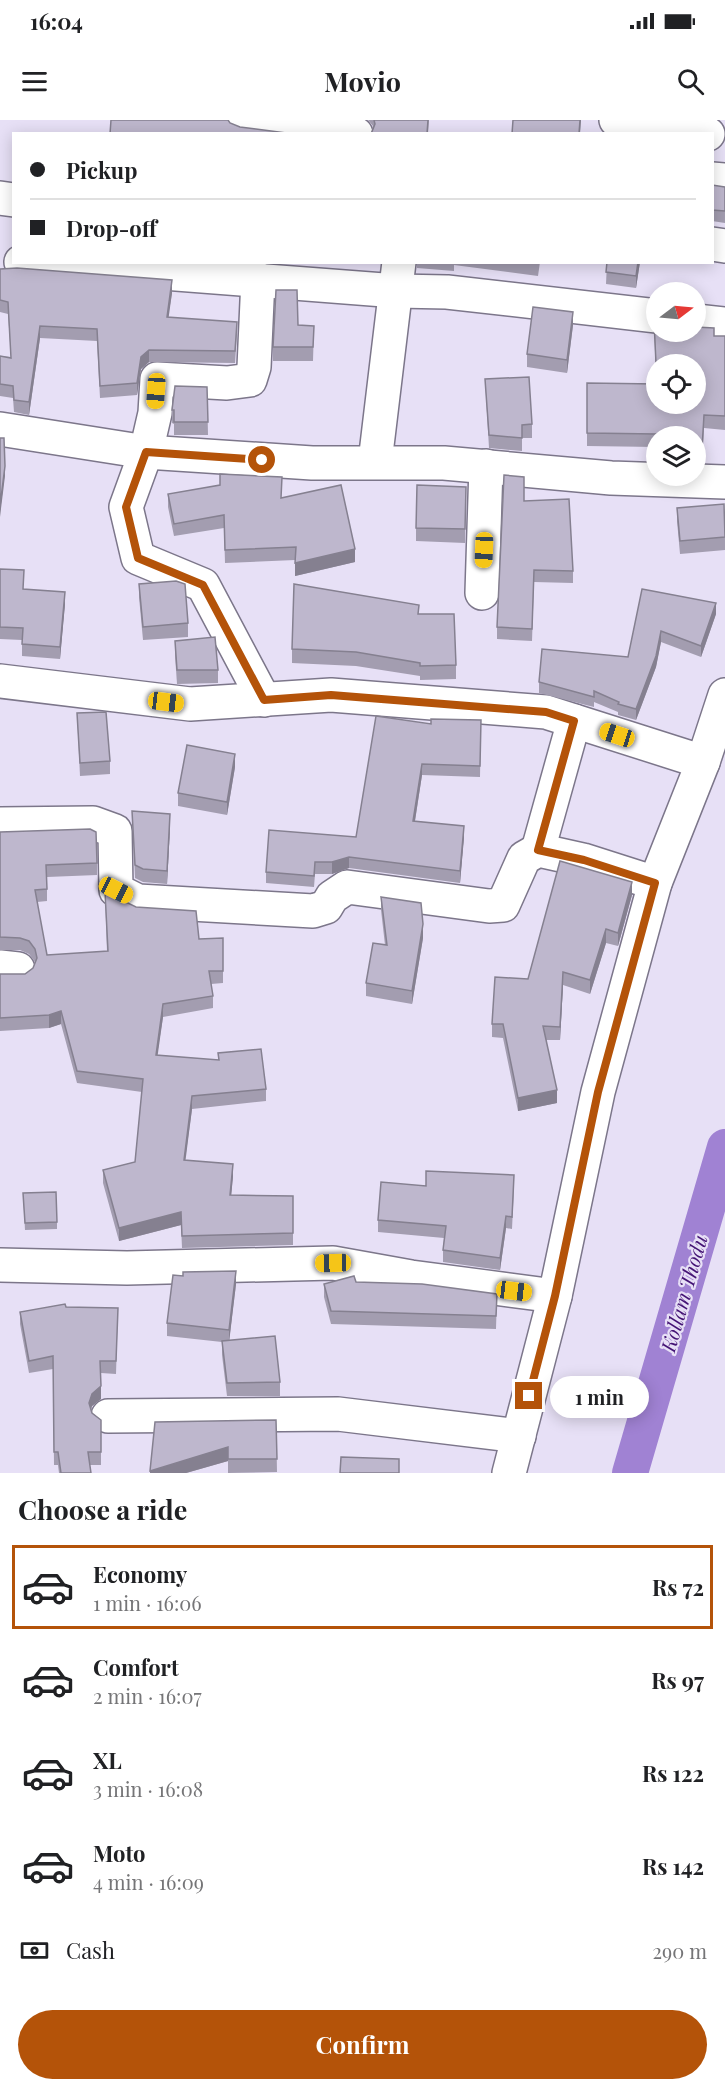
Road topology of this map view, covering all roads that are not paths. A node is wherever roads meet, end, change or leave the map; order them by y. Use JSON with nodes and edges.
{"nodes":[{"id":1,"x":242,"y":120,"type":"edge"},
{"id":2,"x":616,"y":120,"type":"edge"},
{"id":3,"x":340,"y":132,"type":"edge"},
{"id":4,"x":695,"y":132,"type":"edge"},
{"id":5,"x":49,"y":264,"type":"edge"},
{"id":6,"x":398,"y":277,"type":"edge"},
{"id":7,"x":258,"y":279,"type":"junction"},
{"id":8,"x":646,"y":315,"type":"edge"},
{"id":9,"x":706,"y":322,"type":"edge"},
{"id":10,"x":725,"y":324,"type":"edge"},
{"id":11,"x":0,"y":429,"type":"edge"},
{"id":12,"x":146,"y":452,"type":"junction"},
{"id":13,"x":375,"y":462,"type":"junction"},
{"id":14,"x":486,"y":466,"type":"junction"},
{"id":15,"x":725,"y":482,"type":"edge"},
{"id":16,"x":482,"y":592,"type":"dead end"},
{"id":17,"x":0,"y":681,"type":"edge"},
{"id":18,"x":725,"y":695,"type":"edge"},
{"id":19,"x":264,"y":700,"type":"junction"},
{"id":20,"x":574,"y":721,"type":"junction"},
{"id":21,"x":704,"y":762,"type":"junction"},
{"id":22,"x":0,"y":824,"type":"edge"},
{"id":23,"x":538,"y":850,"type":"junction"},
{"id":24,"x":655,"y":883,"type":"junction"},
{"id":25,"x":0,"y":1265,"type":"edge"},
{"id":26,"x":555,"y":1296,"type":"junction"},
{"id":27,"x":108,"y":1416,"type":"dead end"},
{"id":28,"x":519,"y":1437,"type":"junction"},
{"id":29,"x":509,"y":1473,"type":"edge"}],
"edges":[{"from":1,"to":3,"type":"street"},
{"from":2,"to":4,"type":"street"},
{"from":5,"to":7,"type":"street"},
{"from":6,"to":7,"type":"street"},
{"from":6,"to":8,"type":"street"},
{"from":6,"to":13,"type":"street"},
{"from":7,"to":12,"type":"street"},
{"from":9,"to":10,"type":"street"},
{"from":11,"to":12,"type":"street"},
{"from":12,"to":13,"type":"street"},
{"from":12,"to":19,"type":"street"},
{"from":13,"to":14,"type":"street"},
{"from":14,"to":15,"type":"street"},
{"from":14,"to":16,"type":"street"},
{"from":17,"to":19,"type":"street"},
{"from":18,"to":21,"type":"street"},
{"from":19,"to":20,"type":"street"},
{"from":20,"to":21,"type":"street"},
{"from":20,"to":23,"type":"street"},
{"from":21,"to":24,"type":"street"},
{"from":22,"to":23,"type":"street"},
{"from":23,"to":24,"type":"street"},
{"from":24,"to":26,"type":"street"},
{"from":25,"to":26,"type":"street"},
{"from":26,"to":28,"type":"street"},
{"from":27,"to":28,"type":"street"},
{"from":28,"to":29,"type":"street"}]}
